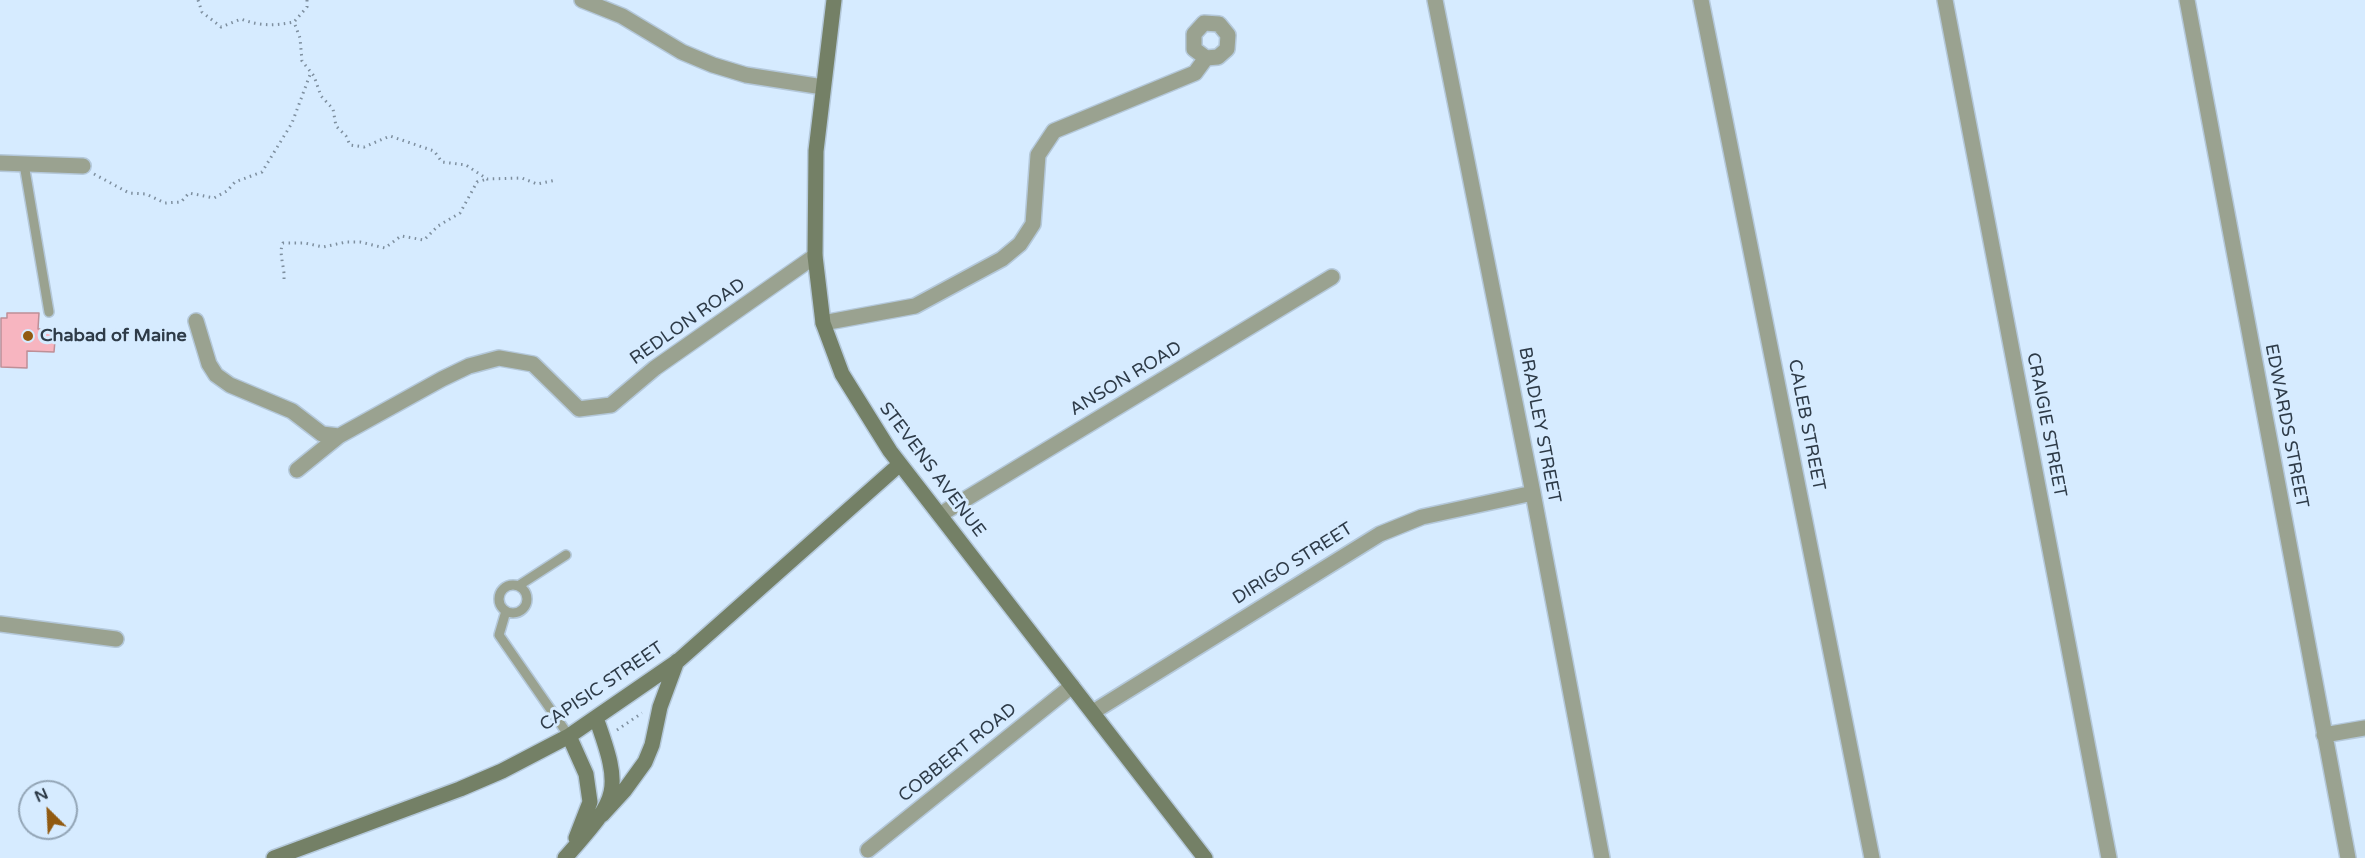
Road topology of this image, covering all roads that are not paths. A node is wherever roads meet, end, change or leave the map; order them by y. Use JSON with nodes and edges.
{"nodes":[{"id":1,"x":582,"y":0,"type":"edge"},
{"id":2,"x":834,"y":0,"type":"edge"},
{"id":3,"x":1435,"y":0,"type":"edge"},
{"id":4,"x":1701,"y":0,"type":"edge"},
{"id":5,"x":1945,"y":0,"type":"edge"},
{"id":6,"x":2187,"y":0,"type":"edge"},
{"id":7,"x":1206,"y":58,"type":"dead end"},
{"id":8,"x":823,"y":87,"type":"junction"},
{"id":9,"x":0,"y":163,"type":"edge"},
{"id":10,"x":24,"y":164,"type":"junction"},
{"id":11,"x":83,"y":166,"type":"road end"},
{"id":12,"x":815,"y":256,"type":"junction"},
{"id":13,"x":1332,"y":277,"type":"dead end"},
{"id":14,"x":49,"y":312,"type":"dead end"},
{"id":15,"x":196,"y":321,"type":"dead end"},
{"id":16,"x":823,"y":323,"type":"junction"},
{"id":17,"x":339,"y":436,"type":"junction"},
{"id":18,"x":900,"y":464,"type":"junction"},
{"id":19,"x":297,"y":470,"type":"dead end"},
{"id":20,"x":1533,"y":493,"type":"junction"},
{"id":21,"x":941,"y":514,"type":"junction"},
{"id":22,"x":566,"y":555,"type":"dead end"},
{"id":23,"x":519,"y":586,"type":"junction"},
{"id":24,"x":506,"y":611,"type":"junction"},
{"id":25,"x":0,"y":624,"type":"edge"},
{"id":26,"x":116,"y":639,"type":"dead end"},
{"id":27,"x":678,"y":661,"type":"junction"},
{"id":28,"x":1072,"y":686,"type":"junction"},
{"id":29,"x":1093,"y":712,"type":"junction"},
{"id":30,"x":596,"y":718,"type":"junction"},
{"id":31,"x":2365,"y":728,"type":"edge"},
{"id":32,"x":2324,"y":735,"type":"junction"},
{"id":33,"x":569,"y":736,"type":"junction"},
{"id":34,"x":602,"y":815,"type":"junction"},
{"id":35,"x":868,"y":850,"type":"dead end"},
{"id":36,"x":567,"y":856,"type":"edge"},
{"id":37,"x":1202,"y":857,"type":"edge"},
{"id":38,"x":274,"y":858,"type":"edge"},
{"id":39,"x":1602,"y":858,"type":"edge"},
{"id":40,"x":1872,"y":858,"type":"edge"},
{"id":41,"x":2109,"y":858,"type":"edge"},
{"id":42,"x":2348,"y":858,"type":"edge"}],
"edges":[{"from":1,"to":8,"type":"street"},
{"from":2,"to":8,"type":"street","name":"STEVENS AVENUE"},
{"from":3,"to":20,"type":"street","name":"BRADLEY STREET"},
{"from":4,"to":40,"type":"street","name":"CALEB STREET"},
{"from":5,"to":41,"type":"street","name":"CRAIGIE STREET"},
{"from":6,"to":32,"type":"street","name":"EDWARDS STREET"},
{"from":7,"to":16,"type":"street"},
{"from":8,"to":12,"type":"street","name":"STEVENS AVENUE"},
{"from":9,"to":10,"type":"street"},
{"from":10,"to":11,"type":"street"},
{"from":10,"to":14,"type":"lane"},
{"from":12,"to":16,"type":"street","name":"STEVENS AVENUE"},
{"from":12,"to":17,"type":"street","name":"REDLON ROAD"},
{"from":13,"to":21,"type":"street","name":"ANSON ROAD"},
{"from":15,"to":17,"type":"street"},
{"from":16,"to":18,"type":"street","name":"STEVENS AVENUE"},
{"from":17,"to":19,"type":"street"},
{"from":18,"to":21,"type":"street","name":"STEVENS AVENUE"},
{"from":18,"to":27,"type":"street","name":"CAPISIC STREET"},
{"from":20,"to":29,"type":"street","name":"DIRIGO STREET"},
{"from":20,"to":39,"type":"street","name":"BRADLEY STREET"},
{"from":21,"to":28,"type":"street","name":"STEVENS AVENUE"},
{"from":22,"to":23,"type":"lane"},
{"from":23,"to":24,"type":"lane"},
{"from":23,"to":24,"type":"lane"},
{"from":24,"to":33,"type":"lane"},
{"from":25,"to":26,"type":"street"},
{"from":27,"to":30,"type":"street","name":"CAPISIC STREET"},
{"from":27,"to":34,"type":"street"},
{"from":28,"to":29,"type":"street","name":"STEVENS AVENUE"},
{"from":28,"to":35,"type":"street","name":"COBBERT ROAD"},
{"from":29,"to":37,"type":"street","name":"STEVENS AVENUE"},
{"from":30,"to":33,"type":"street","name":"CAPISIC STREET"},
{"from":30,"to":34,"type":"street"},
{"from":31,"to":32,"type":"street"},
{"from":32,"to":42,"type":"street","name":"EDWARDS STREET"},
{"from":33,"to":36,"type":"street"},
{"from":33,"to":38,"type":"street","name":"CAPISIC STREET"},
{"from":34,"to":36,"type":"street"}]}
